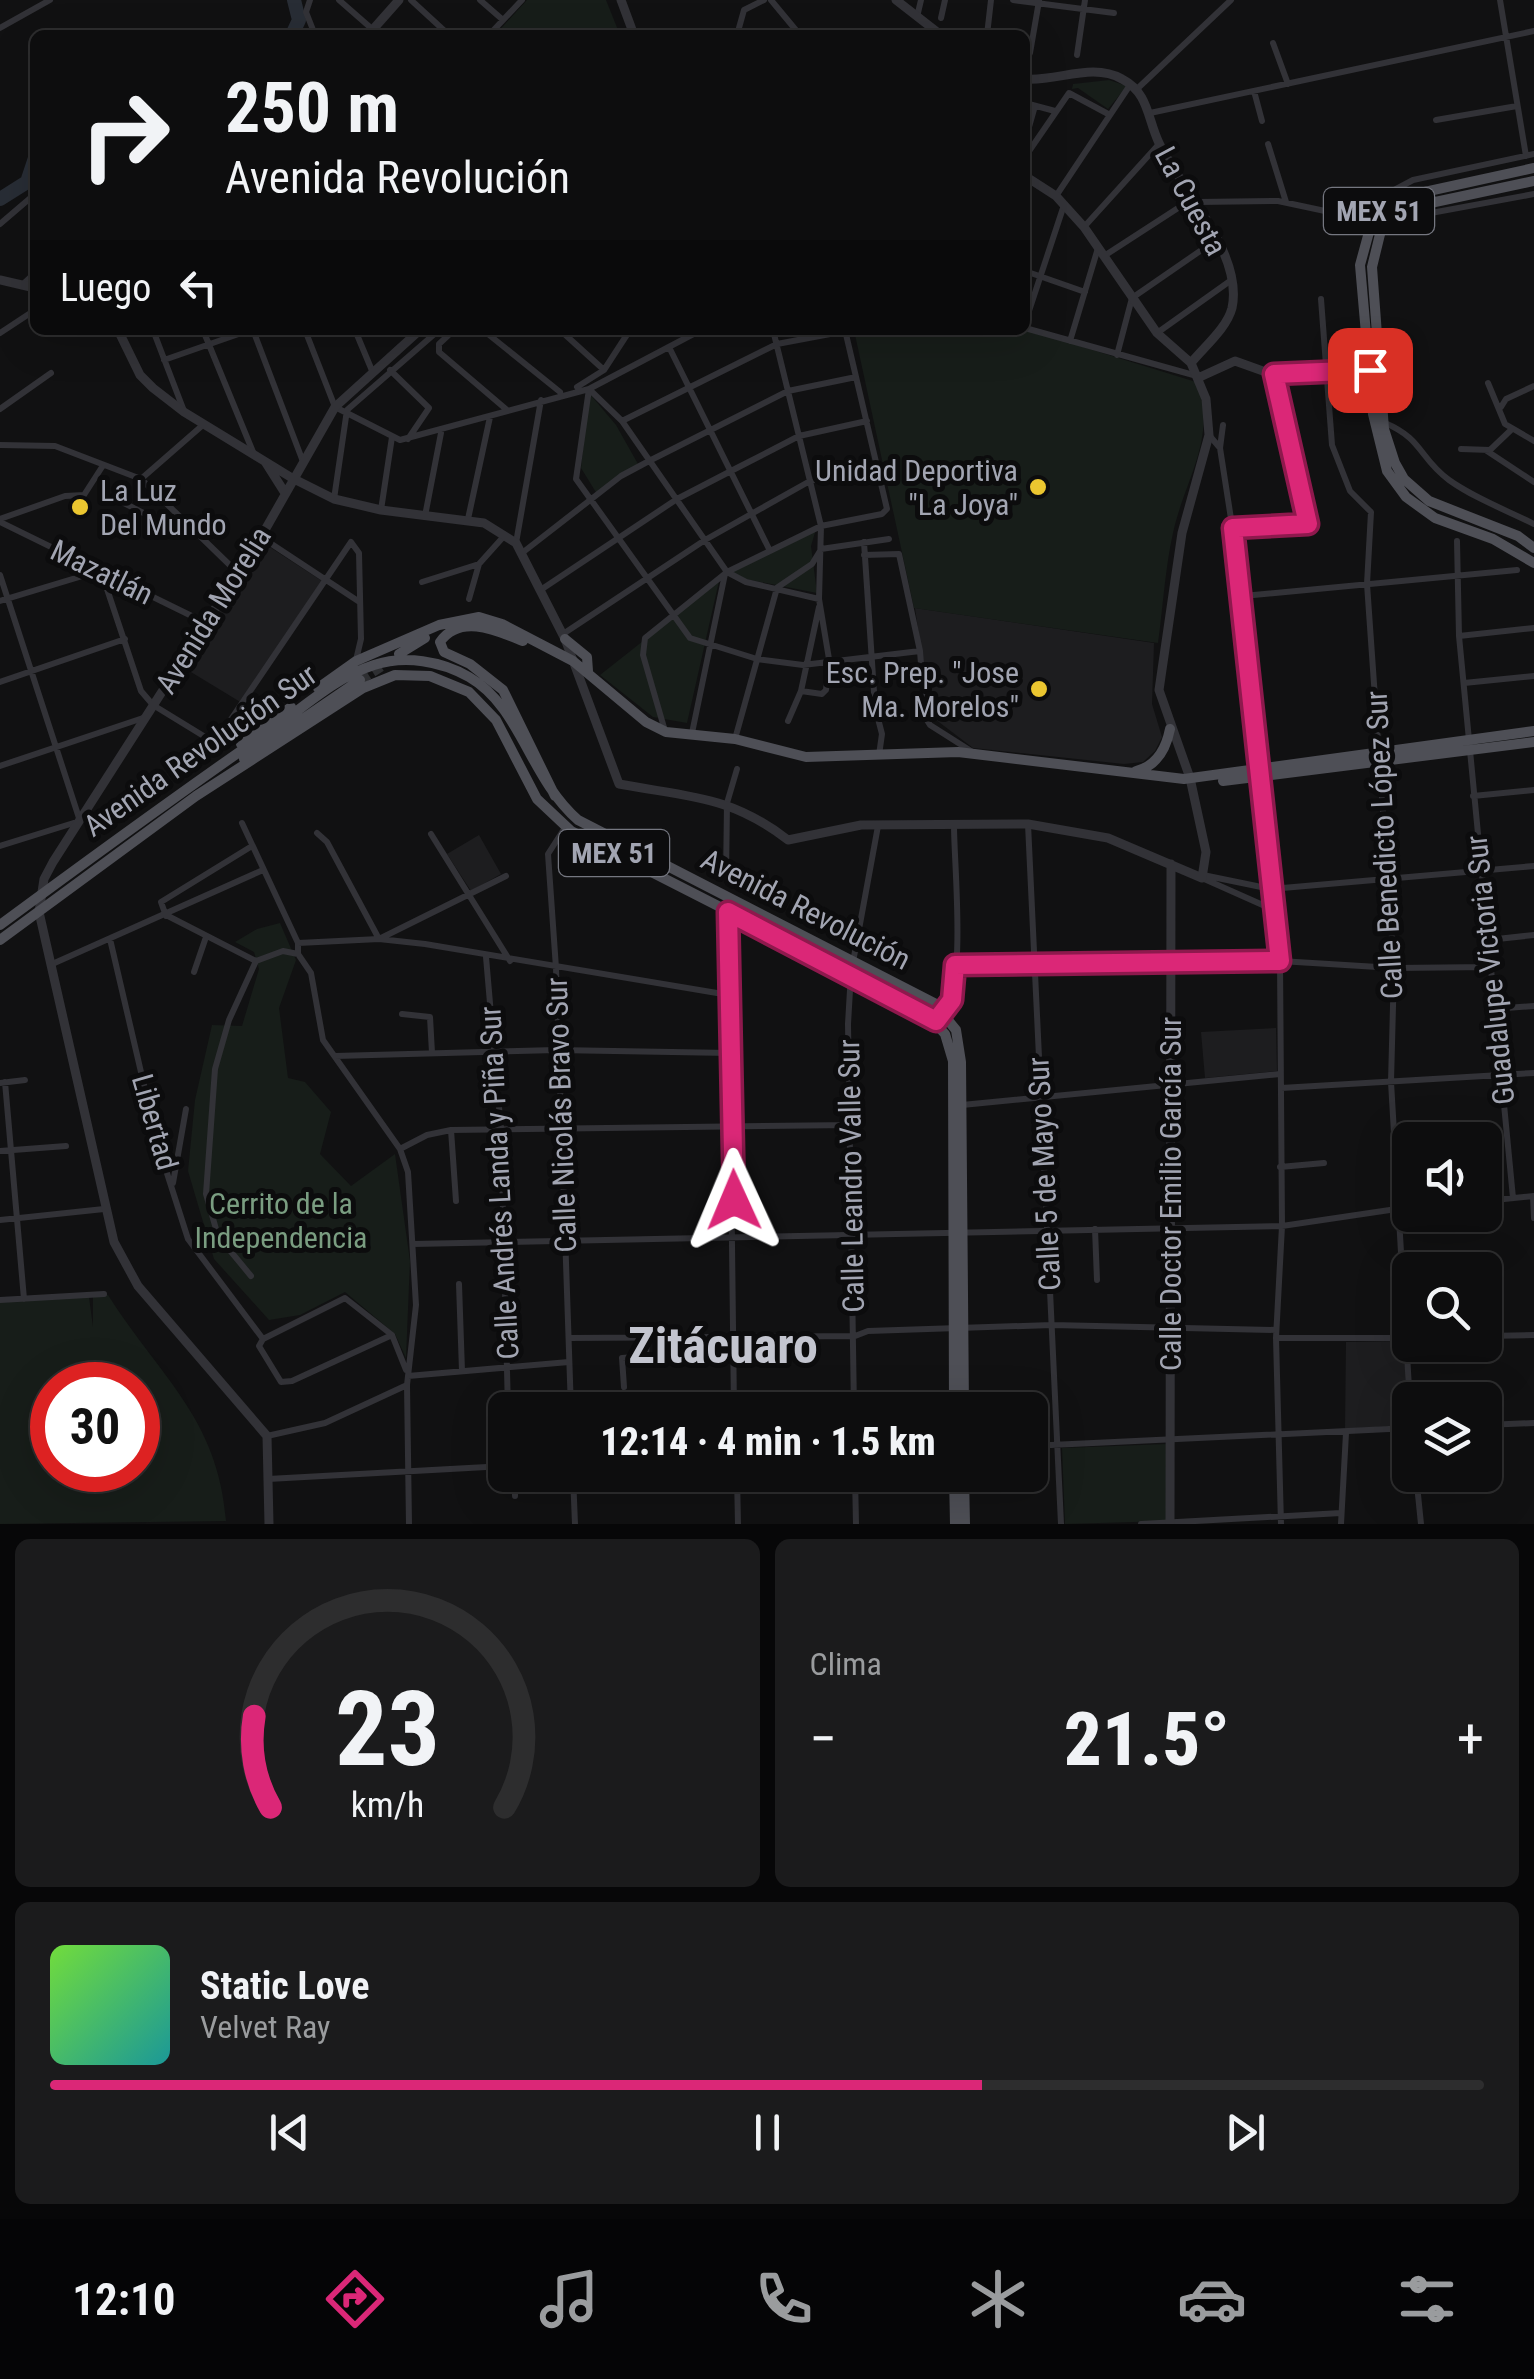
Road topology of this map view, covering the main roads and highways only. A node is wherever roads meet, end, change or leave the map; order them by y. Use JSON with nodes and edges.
{"nodes":[{"id":1,"x":1534,"y":168,"type":"edge"},
{"id":2,"x":1534,"y":180,"type":"edge"},
{"id":3,"x":1378,"y":221,"type":"junction"},
{"id":4,"x":1375,"y":370,"type":"junction"},
{"id":5,"x":1534,"y":548,"type":"edge"},
{"id":6,"x":1534,"y":563,"type":"edge"},
{"id":7,"x":508,"y":635,"type":"junction"},
{"id":8,"x":564,"y":637,"type":"road end"},
{"id":9,"x":399,"y":654,"type":"tunnel mouth"},
{"id":10,"x":556,"y":655,"type":"junction"},
{"id":11,"x":445,"y":666,"type":"joint"},
{"id":12,"x":588,"y":671,"type":"junction"},
{"id":13,"x":430,"y":676,"type":"joint"},
{"id":14,"x":360,"y":680,"type":"tunnel mouth"},
{"id":15,"x":1170,"y":728,"type":"road end"},
{"id":16,"x":1534,"y":732,"type":"edge"},
{"id":17,"x":1534,"y":742,"type":"edge"},
{"id":18,"x":1470,"y":747,"type":"junction"},
{"id":19,"x":238,"y":749,"type":"junction"},
{"id":20,"x":1133,"y":772,"type":"junction"},
{"id":21,"x":196,"y":796,"type":"junction"},
{"id":22,"x":555,"y":797,"type":"junction"},
{"id":23,"x":0,"y":925,"type":"edge"},
{"id":24,"x":0,"y":940,"type":"edge"},
{"id":25,"x":852,"y":967,"type":"junction"},
{"id":26,"x":960,"y":1329,"type":"junction"},
{"id":27,"x":955,"y":1392,"type":"edge"},
{"id":28,"x":963,"y":1392,"type":"edge"},
{"id":29,"x":954,"y":1492,"type":"edge"},
{"id":30,"x":964,"y":1492,"type":"edge"},
{"id":31,"x":955,"y":1524,"type":"edge"},
{"id":32,"x":965,"y":1524,"type":"edge"}],
"edges":[{"from":1,"to":3,"type":"main road","number":"MEX 51"},
{"from":2,"to":3,"type":"main road","number":"MEX 51"},
{"from":3,"to":4,"type":"main road","number":"MEX 51"},
{"from":4,"to":5,"type":"main road","number":"MEX 51"},
{"from":4,"to":6,"type":"main road","number":"MEX 51"},
{"from":7,"to":9,"type":"main road"},
{"from":7,"to":10,"type":"main road"},
{"from":7,"to":22,"type":"main road"},
{"from":8,"to":12,"type":"main road"},
{"from":10,"to":12,"type":"main road"},
{"from":10,"to":19,"type":"main road"},
{"from":11,"to":19,"type":"main road","name":"Avenida Revolución Sur","number":"MEX 51"},
{"from":11,"to":22,"type":"main road","name":"Avenida Revolución","number":"MEX 51"},
{"from":12,"to":20,"type":"main road"},
{"from":13,"to":21,"type":"main road","name":"Avenida Revolución Sur","number":"MEX 51"},
{"from":13,"to":25,"type":"main road","name":"Avenida Revolución","number":"MEX 51"},
{"from":14,"to":21,"type":"main road","number":"MEX 51"},
{"from":15,"to":20,"type":"main road"},
{"from":16,"to":18,"type":"main road"},
{"from":17,"to":18,"type":"main road"},
{"from":18,"to":20,"type":"main road"},
{"from":19,"to":23,"type":"main road","name":"Avenida Revolución Sur","number":"MEX 51"},
{"from":21,"to":24,"type":"main road","name":"Avenida Revolución Sur","number":"MEX 51"},
{"from":22,"to":25,"type":"main road","name":"Avenida Revolución","number":"MEX 51"},
{"from":25,"to":26,"type":"main road","name":"Avenida Revolución","number":"MEX 51"},
{"from":26,"to":27,"type":"main road"},
{"from":26,"to":28,"type":"main road"},
{"from":29,"to":31,"type":"main road"},
{"from":30,"to":32,"type":"main road"}]}
